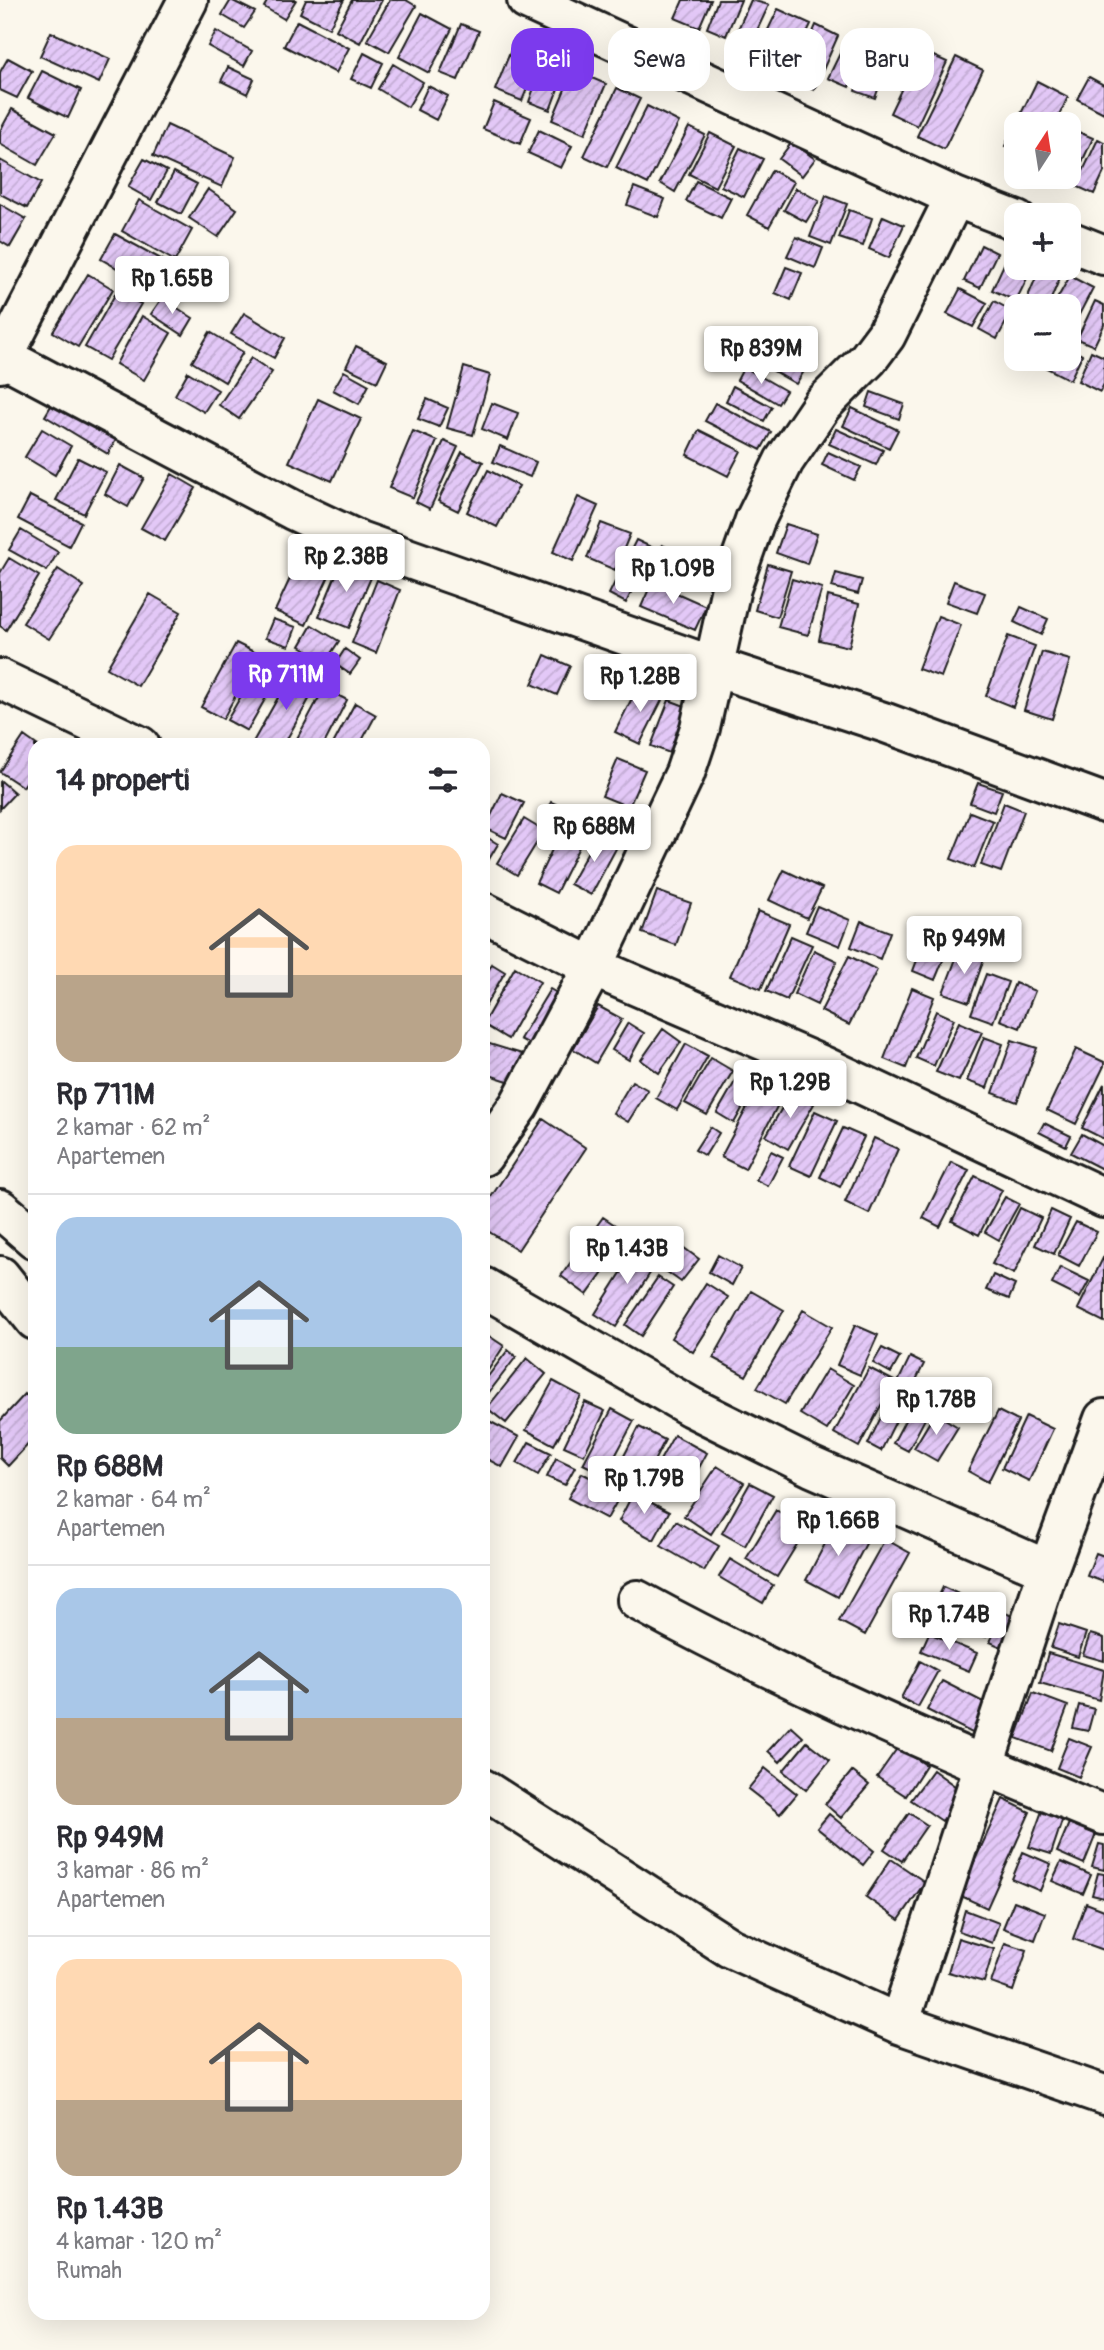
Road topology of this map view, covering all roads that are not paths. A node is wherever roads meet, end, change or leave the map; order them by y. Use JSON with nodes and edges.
{"nodes":[{"id":1,"x":188,"y":0,"type":"edge"},
{"id":2,"x":527,"y":0,"type":"edge"},
{"id":3,"x":956,"y":197,"type":"junction"},
{"id":4,"x":1004,"y":216,"type":"edge"},
{"id":5,"x":1081,"y":246,"type":"edge"},
{"id":6,"x":1104,"y":255,"type":"edge"},
{"id":7,"x":2,"y":360,"type":"edge"},
{"id":8,"x":715,"y":667,"type":"junction"},
{"id":9,"x":0,"y":679,"type":"edge"},
{"id":10,"x":123,"y":738,"type":"edge"},
{"id":11,"x":1104,"y":803,"type":"edge"},
{"id":12,"x":490,"y":916,"type":"edge"},
{"id":13,"x":593,"y":967,"type":"junction"},
{"id":14,"x":490,"y":1146,"type":"edge"},
{"id":15,"x":1104,"y":1198,"type":"edge"},
{"id":16,"x":0,"y":1209,"type":"edge"},
{"id":17,"x":28,"y":1233,"type":"edge"},
{"id":18,"x":0,"y":1276,"type":"edge"},
{"id":19,"x":490,"y":1291,"type":"edge"},
{"id":20,"x":28,"y":1311,"type":"edge"},
{"id":21,"x":1104,"y":1419,"type":"edge"},
{"id":22,"x":1048,"y":1570,"type":"junction"},
{"id":23,"x":637,"y":1600,"type":"dead end"},
{"id":24,"x":985,"y":1767,"type":"junction"},
{"id":25,"x":490,"y":1794,"type":"edge"},
{"id":26,"x":1104,"y":1815,"type":"edge"},
{"id":27,"x":899,"y":2024,"type":"junction"},
{"id":28,"x":1104,"y":2095,"type":"edge"}],
"edges":[{"from":1,"to":7,"type":"street"},
{"from":2,"to":3,"type":"street"},
{"from":3,"to":4,"type":"street"},
{"from":3,"to":8,"type":"street"},
{"from":5,"to":6,"type":"street"},
{"from":7,"to":8,"type":"street"},
{"from":8,"to":11,"type":"street"},
{"from":8,"to":13,"type":"street"},
{"from":9,"to":10,"type":"street"},
{"from":12,"to":13,"type":"street"},
{"from":13,"to":14,"type":"street"},
{"from":13,"to":15,"type":"street"},
{"from":16,"to":17,"type":"street"},
{"from":18,"to":20,"type":"street"},
{"from":19,"to":22,"type":"street"},
{"from":21,"to":22,"type":"street"},
{"from":22,"to":24,"type":"street"},
{"from":23,"to":24,"type":"street"},
{"from":24,"to":26,"type":"street"},
{"from":24,"to":27,"type":"street"},
{"from":25,"to":27,"type":"street"},
{"from":27,"to":28,"type":"street"}]}
